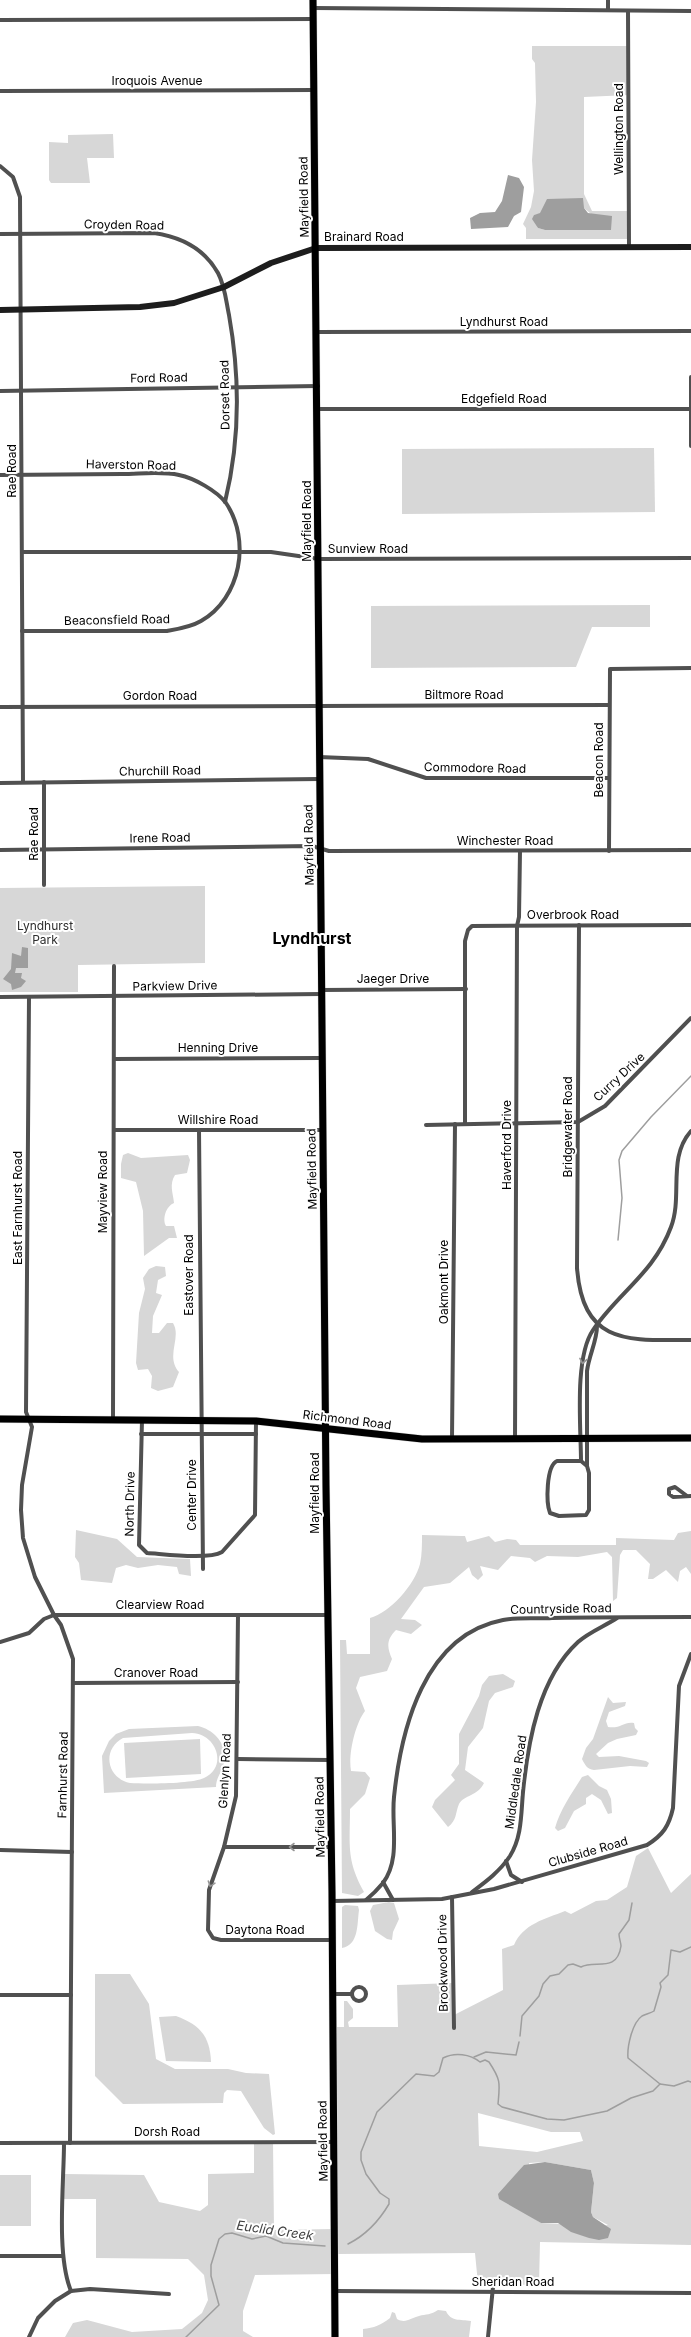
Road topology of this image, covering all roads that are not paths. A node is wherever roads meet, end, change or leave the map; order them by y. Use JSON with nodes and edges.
{"nodes":[{"id":1,"x":313,"y":0,"type":"edge"},
{"id":2,"x":608,"y":0,"type":"edge"},
{"id":3,"x":314,"y":8,"type":"junction"},
{"id":4,"x":608,"y":10,"type":"junction"},
{"id":5,"x":628,"y":11,"type":"junction"},
{"id":6,"x":691,"y":11,"type":"edge"},
{"id":7,"x":314,"y":19,"type":"junction"},
{"id":8,"x":0,"y":20,"type":"edge"},
{"id":9,"x":314,"y":90,"type":"junction"},
{"id":10,"x":0,"y":91,"type":"edge"},
{"id":11,"x":0,"y":166,"type":"edge"},
{"id":12,"x":0,"y":234,"type":"edge"},
{"id":13,"x":20,"y":234,"type":"junction"},
{"id":14,"x":629,"y":246,"type":"junction"},
{"id":15,"x":691,"y":247,"type":"edge"},
{"id":16,"x":316,"y":248,"type":"junction"},
{"id":17,"x":224,"y":287,"type":"junction"},
{"id":18,"x":20,"y":309,"type":"junction"},
{"id":19,"x":0,"y":310,"type":"edge"},
{"id":20,"x":691,"y":331,"type":"edge"},
{"id":21,"x":317,"y":332,"type":"junction"},
{"id":22,"x":691,"y":377,"type":"edge"},
{"id":23,"x":318,"y":386,"type":"junction"},
{"id":24,"x":237,"y":387,"type":"junction"},
{"id":25,"x":0,"y":391,"type":"edge"},
{"id":26,"x":21,"y":391,"type":"junction"},
{"id":27,"x":318,"y":409,"type":"junction"},
{"id":28,"x":691,"y":409,"type":"edge"},
{"id":29,"x":691,"y":446,"type":"edge"},
{"id":30,"x":0,"y":475,"type":"edge"},
{"id":31,"x":22,"y":475,"type":"junction"},
{"id":32,"x":225,"y":502,"type":"junction"},
{"id":33,"x":22,"y":552,"type":"junction"},
{"id":34,"x":240,"y":552,"type":"junction"},
{"id":35,"x":691,"y":558,"type":"edge"},
{"id":36,"x":319,"y":559,"type":"junction"},
{"id":37,"x":22,"y":631,"type":"junction"},
{"id":38,"x":691,"y":668,"type":"edge"},
{"id":39,"x":319,"y":705,"type":"junction"},
{"id":40,"x":609,"y":706,"type":"junction"},
{"id":41,"x":0,"y":707,"type":"edge"},
{"id":42,"x":23,"y":707,"type":"junction"},
{"id":43,"x":319,"y":757,"type":"junction"},
{"id":44,"x":609,"y":778,"type":"junction"},
{"id":45,"x":320,"y":779,"type":"junction"},
{"id":46,"x":23,"y":782,"type":"junction"},
{"id":47,"x":44,"y":782,"type":"junction"},
{"id":48,"x":0,"y":783,"type":"edge"},
{"id":49,"x":44,"y":849,"type":"junction"},
{"id":50,"x":320,"y":849,"type":"junction"},
{"id":51,"x":0,"y":850,"type":"edge"},
{"id":52,"x":609,"y":850,"type":"junction"},
{"id":53,"x":691,"y":850,"type":"edge"},
{"id":54,"x":520,"y":851,"type":"junction"},
{"id":55,"x":44,"y":885,"type":"dead end"},
{"id":56,"x":579,"y":925,"type":"junction"},
{"id":57,"x":691,"y":925,"type":"edge"},
{"id":58,"x":517,"y":926,"type":"junction"},
{"id":59,"x":114,"y":966,"type":"dead end"},
{"id":60,"x":466,"y":989,"type":"junction"},
{"id":61,"x":321,"y":992,"type":"junction"},
{"id":62,"x":0,"y":997,"type":"edge"},
{"id":63,"x":29,"y":997,"type":"junction"},
{"id":64,"x":114,"y":997,"type":"junction"},
{"id":65,"x":691,"y":1018,"type":"edge"},
{"id":66,"x":114,"y":1058,"type":"junction"},
{"id":67,"x":322,"y":1058,"type":"junction"},
{"id":68,"x":578,"y":1122,"type":"junction"},
{"id":69,"x":455,"y":1124,"type":"junction"},
{"id":70,"x":465,"y":1124,"type":"junction"},
{"id":71,"x":517,"y":1124,"type":"junction"},
{"id":72,"x":426,"y":1125,"type":"dead end"},
{"id":73,"x":114,"y":1130,"type":"junction"},
{"id":74,"x":199,"y":1130,"type":"junction"},
{"id":75,"x":323,"y":1130,"type":"junction"},
{"id":76,"x":691,"y":1131,"type":"edge"},
{"id":77,"x":597,"y":1325,"type":"junction"},
{"id":78,"x":691,"y":1340,"type":"edge"},
{"id":79,"x":0,"y":1419,"type":"edge"},
{"id":80,"x":30,"y":1419,"type":"junction"},
{"id":81,"x":113,"y":1419,"type":"junction"},
{"id":82,"x":142,"y":1420,"type":"junction"},
{"id":83,"x":200,"y":1420,"type":"junction"},
{"id":84,"x":256,"y":1421,"type":"junction"},
{"id":85,"x":325,"y":1429,"type":"junction"},
{"id":86,"x":202,"y":1432,"type":"junction"},
{"id":87,"x":141,"y":1434,"type":"junction"},
{"id":88,"x":256,"y":1434,"type":"junction"},
{"id":89,"x":691,"y":1438,"type":"edge"},
{"id":90,"x":452,"y":1439,"type":"junction"},
{"id":91,"x":515,"y":1439,"type":"junction"},
{"id":92,"x":584,"y":1439,"type":"junction"},
{"id":93,"x":580,"y":1461,"type":"junction"},
{"id":94,"x":587,"y":1466,"type":"junction"},
{"id":95,"x":203,"y":1555,"type":"junction"},
{"id":96,"x":203,"y":1570,"type":"dead end"},
{"id":97,"x":54,"y":1615,"type":"junction"},
{"id":98,"x":238,"y":1615,"type":"junction"},
{"id":99,"x":328,"y":1615,"type":"junction"},
{"id":100,"x":690,"y":1617,"type":"edge"},
{"id":101,"x":618,"y":1618,"type":"junction"},
{"id":102,"x":0,"y":1642,"type":"edge"},
{"id":103,"x":691,"y":1654,"type":"edge"},
{"id":104,"x":238,"y":1682,"type":"junction"},
{"id":105,"x":74,"y":1683,"type":"junction"},
{"id":106,"x":237,"y":1759,"type":"junction"},
{"id":107,"x":330,"y":1760,"type":"junction"},
{"id":108,"x":331,"y":1847,"type":"junction"},
{"id":109,"x":224,"y":1848,"type":"junction"},
{"id":110,"x":0,"y":1850,"type":"edge"},
{"id":111,"x":72,"y":1852,"type":"junction"},
{"id":112,"x":506,"y":1861,"type":"junction"},
{"id":113,"x":383,"y":1882,"type":"junction"},
{"id":114,"x":522,"y":1882,"type":"junction"},
{"id":115,"x":470,"y":1893,"type":"junction"},
{"id":116,"x":452,"y":1897,"type":"junction"},
{"id":117,"x":366,"y":1900,"type":"junction"},
{"id":118,"x":393,"y":1900,"type":"junction"},
{"id":119,"x":332,"y":1901,"type":"junction"},
{"id":120,"x":208,"y":1924,"type":"joint"},
{"id":121,"x":332,"y":1940,"type":"junction"},
{"id":122,"x":332,"y":1994,"type":"junction"},
{"id":123,"x":352,"y":1994,"type":"dead end"},
{"id":124,"x":0,"y":1995,"type":"edge"},
{"id":125,"x":70,"y":1995,"type":"junction"},
{"id":126,"x":454,"y":2028,"type":"dead end"},
{"id":127,"x":334,"y":2142,"type":"junction"},
{"id":128,"x":0,"y":2143,"type":"edge"},
{"id":129,"x":64,"y":2143,"type":"junction"},
{"id":130,"x":70,"y":2143,"type":"junction"},
{"id":131,"x":0,"y":2256,"type":"edge"},
{"id":132,"x":63,"y":2256,"type":"junction"},
{"id":133,"x":493,"y":2287,"type":"dead end"},
{"id":134,"x":71,"y":2291,"type":"junction"},
{"id":135,"x":335,"y":2291,"type":"junction"},
{"id":136,"x":491,"y":2292,"type":"junction"},
{"id":137,"x":691,"y":2293,"type":"edge"},
{"id":138,"x":169,"y":2294,"type":"dead end"},
{"id":139,"x":29,"y":2337,"type":"edge"},
{"id":140,"x":335,"y":2337,"type":"edge"},
{"id":141,"x":488,"y":2337,"type":"edge"}],
"edges":[{"from":1,"to":3,"type":"main road","name":"Mayfield Road"},
{"from":2,"to":4,"type":"street"},
{"from":3,"to":4,"type":"street"},
{"from":3,"to":7,"type":"main road","name":"Mayfield Road"},
{"from":4,"to":5,"type":"street"},
{"from":5,"to":6,"type":"street"},
{"from":5,"to":14,"type":"street","name":"Wellington Road"},
{"from":7,"to":8,"type":"street"},
{"from":7,"to":9,"type":"main road","name":"Mayfield Road"},
{"from":9,"to":10,"type":"street","name":"Iroquois Avenue"},
{"from":9,"to":16,"type":"main road","name":"Mayfield Road"},
{"from":11,"to":13,"type":"street","name":"Rae Road"},
{"from":12,"to":13,"type":"street","name":"Croyden Road"},
{"from":13,"to":17,"type":"street","name":"Croyden Road"},
{"from":13,"to":18,"type":"street","name":"Rae Road"},
{"from":14,"to":15,"type":"main road","name":"Brainard Road"},
{"from":14,"to":16,"type":"main road","name":"Brainard Road"},
{"from":16,"to":17,"type":"main road","name":"Brainard Road"},
{"from":16,"to":21,"type":"main road","name":"Mayfield Road"},
{"from":17,"to":18,"type":"main road","name":"Brainard Road"},
{"from":17,"to":24,"type":"street","name":"Dorset Road"},
{"from":18,"to":19,"type":"main road","name":"Brainard Road"},
{"from":18,"to":26,"type":"street","name":"Rae Road"},
{"from":20,"to":21,"type":"street","name":"Lyndhurst Road"},
{"from":21,"to":23,"type":"main road","name":"Mayfield Road"},
{"from":22,"to":28,"type":"street"},
{"from":23,"to":24,"type":"street","name":"Ford Road"},
{"from":23,"to":27,"type":"main road","name":"Mayfield Road"},
{"from":24,"to":26,"type":"street","name":"Ford Road"},
{"from":24,"to":32,"type":"street","name":"Dorset Road"},
{"from":25,"to":26,"type":"street","name":"Ford Road"},
{"from":26,"to":31,"type":"street","name":"Rae Road"},
{"from":27,"to":28,"type":"street","name":"Edgefield Road"},
{"from":27,"to":36,"type":"main road","name":"Mayfield Road"},
{"from":28,"to":29,"type":"street"},
{"from":30,"to":31,"type":"street","name":"Haverston Road"},
{"from":31,"to":32,"type":"street","name":"Haverston Road"},
{"from":31,"to":33,"type":"street","name":"Rae Road"},
{"from":32,"to":34,"type":"street","name":"Haverston Road"},
{"from":33,"to":34,"type":"street","name":"Sunview Road"},
{"from":33,"to":37,"type":"street","name":"Rae Road"},
{"from":34,"to":36,"type":"street","name":"Sunview Road"},
{"from":34,"to":37,"type":"street","name":"Beaconsfield Road"},
{"from":35,"to":36,"type":"street","name":"Sunview Road"},
{"from":36,"to":39,"type":"main road","name":"Mayfield Road"},
{"from":37,"to":42,"type":"street","name":"Rae Road"},
{"from":38,"to":40,"type":"street","name":"Beacon Road"},
{"from":39,"to":40,"type":"street","name":"Biltmore Road"},
{"from":39,"to":42,"type":"street","name":"Gordon Road"},
{"from":39,"to":43,"type":"main road","name":"Mayfield Road"},
{"from":40,"to":44,"type":"street","name":"Beacon Road"},
{"from":41,"to":42,"type":"street","name":"Gordon Road"},
{"from":42,"to":46,"type":"street","name":"Rae Road"},
{"from":43,"to":44,"type":"street","name":"Commodore Road"},
{"from":43,"to":45,"type":"main road","name":"Mayfield Road"},
{"from":44,"to":52,"type":"street","name":"Beacon Road"},
{"from":45,"to":47,"type":"street","name":"Churchill Road"},
{"from":45,"to":50,"type":"main road","name":"Mayfield Road"},
{"from":46,"to":47,"type":"street","name":"Churchill Road"},
{"from":46,"to":48,"type":"street","name":"Churchill Road"},
{"from":47,"to":49,"type":"street","name":"Rae Road"},
{"from":49,"to":50,"type":"street","name":"Irene Road"},
{"from":49,"to":51,"type":"street","name":"Irene Road"},
{"from":49,"to":55,"type":"street","name":"Rae Road"},
{"from":50,"to":54,"type":"street","name":"Winchester Road"},
{"from":50,"to":61,"type":"main road","name":"Mayfield Road"},
{"from":52,"to":53,"type":"street","name":"Winchester Road"},
{"from":52,"to":54,"type":"street","name":"Winchester Road"},
{"from":54,"to":58,"type":"street","name":"Haverford Drive"},
{"from":56,"to":57,"type":"street","name":"Overbrook Road"},
{"from":56,"to":58,"type":"street","name":"Overbrook Road"},
{"from":56,"to":68,"type":"street","name":"Bridgewater Road"},
{"from":58,"to":60,"type":"street","name":"Overbrook Road"},
{"from":58,"to":71,"type":"street","name":"Haverford Drive"},
{"from":59,"to":64,"type":"street","name":"Mayview Road"},
{"from":60,"to":61,"type":"street","name":"Jaeger Drive"},
{"from":60,"to":70,"type":"street"},
{"from":61,"to":64,"type":"street","name":"Parkview Drive"},
{"from":61,"to":67,"type":"main road","name":"Mayfield Road"},
{"from":62,"to":63,"type":"street","name":"Parkview Drive"},
{"from":63,"to":64,"type":"street","name":"Parkview Drive"},
{"from":63,"to":80,"type":"street","name":"East Farnhurst Road"},
{"from":64,"to":66,"type":"street","name":"Mayview Road"},
{"from":65,"to":68,"type":"street","name":"Curry Drive"},
{"from":66,"to":67,"type":"street","name":"Henning Drive"},
{"from":66,"to":73,"type":"street","name":"Mayview Road"},
{"from":67,"to":75,"type":"main road","name":"Mayfield Road"},
{"from":68,"to":71,"type":"street","name":"Curry Drive"},
{"from":68,"to":77,"type":"street","name":"Bridgewater Road"},
{"from":69,"to":70,"type":"street","name":"Curry Drive"},
{"from":69,"to":72,"type":"street","name":"Curry Drive"},
{"from":69,"to":90,"type":"street","name":"Oakmont Drive"},
{"from":70,"to":71,"type":"street","name":"Curry Drive"},
{"from":71,"to":91,"type":"street","name":"Haverford Drive"},
{"from":73,"to":74,"type":"street","name":"Willshire Road"},
{"from":73,"to":81,"type":"street","name":"Mayview Road"},
{"from":74,"to":75,"type":"street","name":"Willshire Road"},
{"from":74,"to":83,"type":"street","name":"Eastover Road"},
{"from":75,"to":85,"type":"main road","name":"Mayfield Road"},
{"from":76,"to":77,"type":"street"},
{"from":77,"to":78,"type":"street"},
{"from":77,"to":92,"type":"street"},
{"from":77,"to":92,"type":"street","one_way":true},
{"from":79,"to":80,"type":"main road","name":"Richmond Road"},
{"from":80,"to":81,"type":"main road","name":"Richmond Road"},
{"from":80,"to":97,"type":"street","name":"Farnhurst Road"},
{"from":81,"to":82,"type":"main road","name":"Richmond Road"},
{"from":82,"to":83,"type":"main road","name":"Richmond Road"},
{"from":82,"to":87,"type":"street","name":"North Drive"},
{"from":83,"to":84,"type":"main road","name":"Richmond Road"},
{"from":83,"to":86,"type":"street","name":"Center Drive"},
{"from":84,"to":85,"type":"main road","name":"Richmond Road"},
{"from":84,"to":88,"type":"street","name":"North Drive"},
{"from":85,"to":90,"type":"main road","name":"Richmond Road"},
{"from":85,"to":99,"type":"main road","name":"Mayfield Road"},
{"from":86,"to":87,"type":"street"},
{"from":86,"to":88,"type":"street"},
{"from":86,"to":95,"type":"street","name":"Center Drive"},
{"from":87,"to":95,"type":"street","name":"North Drive"},
{"from":88,"to":95,"type":"street","name":"North Drive"},
{"from":89,"to":92,"type":"main road","name":"Richmond Road"},
{"from":90,"to":91,"type":"main road","name":"Richmond Road"},
{"from":91,"to":92,"type":"main road","name":"Richmond Road"},
{"from":92,"to":93,"type":"street"},
{"from":92,"to":94,"type":"street"},
{"from":93,"to":94,"type":"street"},
{"from":93,"to":94,"type":"street"},
{"from":95,"to":96,"type":"street","name":"Center Drive"},
{"from":97,"to":98,"type":"street","name":"Clearview Road"},
{"from":97,"to":102,"type":"street"},
{"from":97,"to":105,"type":"street","name":"Farnhurst Road"},
{"from":98,"to":99,"type":"street","name":"Clearview Road"},
{"from":98,"to":104,"type":"street","name":"Glenlyn Road"},
{"from":99,"to":107,"type":"main road","name":"Mayfield Road"},
{"from":100,"to":101,"type":"street","name":"Countryside Road"},
{"from":101,"to":112,"type":"street","name":"Middledale Road"},
{"from":101,"to":113,"type":"street","name":"Countryside Road"},
{"from":103,"to":114,"type":"street","name":"Clubside Road"},
{"from":104,"to":105,"type":"street","name":"Cranover Road"},
{"from":104,"to":106,"type":"street","name":"Glenlyn Road"},
{"from":105,"to":111,"type":"street","name":"Farnhurst Road"},
{"from":106,"to":107,"type":"street"},
{"from":106,"to":109,"type":"street","name":"Glenlyn Road"},
{"from":107,"to":108,"type":"main road","name":"Mayfield Road"},
{"from":108,"to":109,"type":"street","one_way":true},
{"from":108,"to":119,"type":"main road","name":"Mayfield Road"},
{"from":109,"to":120,"type":"street","name":"Glenlyn Road","one_way":true},
{"from":110,"to":111,"type":"street"},
{"from":111,"to":125,"type":"street","name":"Farnhurst Road"},
{"from":112,"to":114,"type":"street"},
{"from":112,"to":115,"type":"street","name":"Middledale Road"},
{"from":113,"to":117,"type":"street","name":"Countryside Road"},
{"from":113,"to":118,"type":"street"},
{"from":114,"to":115,"type":"street","name":"Clubside Road"},
{"from":115,"to":116,"type":"street","name":"Clubside Road"},
{"from":116,"to":118,"type":"street","name":"Clubside Road"},
{"from":116,"to":126,"type":"street","name":"Brookwood Drive"},
{"from":117,"to":118,"type":"street","name":"Clubside Road"},
{"from":117,"to":119,"type":"street","name":"Clubside Road"},
{"from":119,"to":121,"type":"main road","name":"Mayfield Road"},
{"from":120,"to":121,"type":"street","name":"Daytona Road"},
{"from":121,"to":122,"type":"main road","name":"Mayfield Road"},
{"from":122,"to":123,"type":"street"},
{"from":122,"to":127,"type":"main road","name":"Mayfield Road"},
{"from":124,"to":125,"type":"street"},
{"from":125,"to":130,"type":"street","name":"Farnhurst Road"},
{"from":127,"to":130,"type":"street","name":"Dorsh Road"},
{"from":127,"to":135,"type":"main road","name":"Mayfield Road"},
{"from":128,"to":129,"type":"street","name":"Dorsh Road"},
{"from":129,"to":130,"type":"street","name":"Dorsh Road"},
{"from":129,"to":132,"type":"street"},
{"from":131,"to":132,"type":"street"},
{"from":132,"to":134,"type":"street"},
{"from":133,"to":136,"type":"street"},
{"from":134,"to":138,"type":"street"},
{"from":134,"to":139,"type":"street"},
{"from":135,"to":136,"type":"street","name":"Sheridan Road"},
{"from":135,"to":140,"type":"main road","name":"Mayfield Road"},
{"from":136,"to":137,"type":"street","name":"Sheridan Road"},
{"from":136,"to":141,"type":"street"}]}
